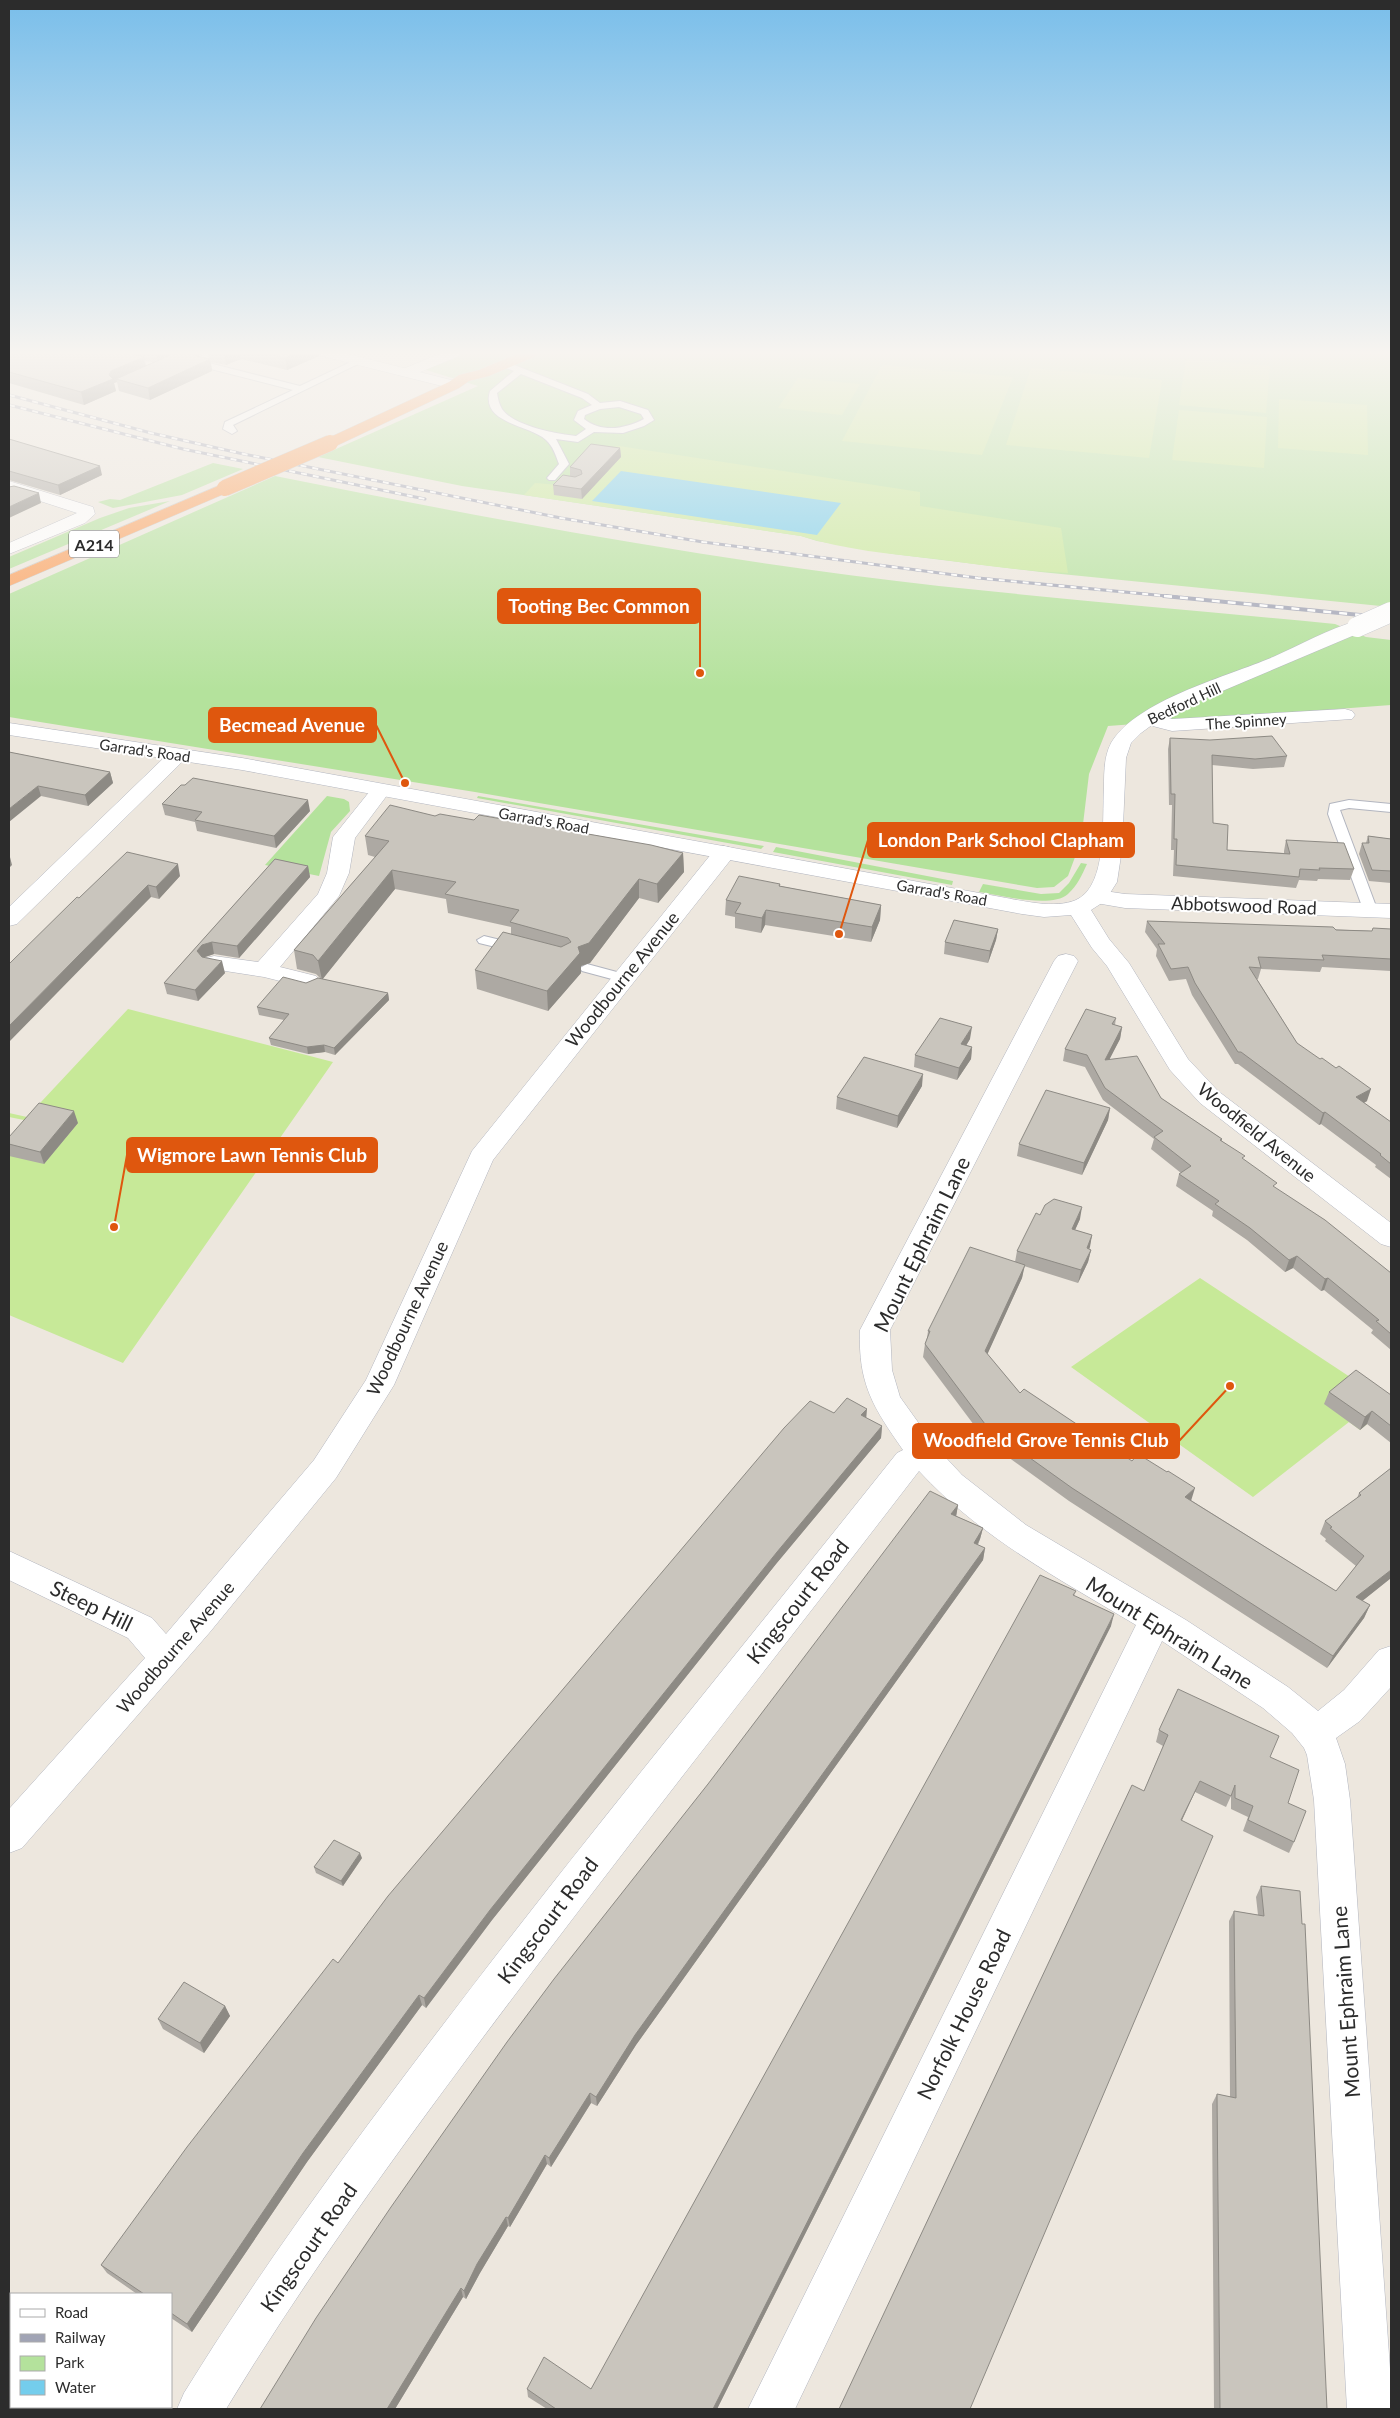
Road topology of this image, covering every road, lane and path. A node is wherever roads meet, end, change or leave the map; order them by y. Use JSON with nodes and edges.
{"nodes":[{"id":1,"x":277,"y":466,"type":"edge"},
{"id":2,"x":562,"y":466,"type":"edge"},
{"id":3,"x":562,"y":480,"type":"edge"},
{"id":4,"x":12,"y":490,"type":"edge"},
{"id":5,"x":9,"y":549,"type":"edge"},
{"id":6,"x":9,"y":581,"type":"edge"},
{"id":7,"x":1391,"y":612,"type":"edge"},
{"id":8,"x":1345,"y":715,"type":"dead end"},
{"id":9,"x":1148,"y":719,"type":"junction"},
{"id":10,"x":9,"y":728,"type":"edge"},
{"id":11,"x":178,"y":755,"type":"junction"},
{"id":12,"x":381,"y":790,"type":"junction"},
{"id":13,"x":1391,"y":808,"type":"edge"},
{"id":14,"x":724,"y":853,"type":"junction"},
{"id":15,"x":1088,"y":902,"type":"junction"},
{"id":16,"x":1381,"y":910,"type":"edge"},
{"id":17,"x":9,"y":919,"type":"edge"},
{"id":18,"x":484,"y":940,"type":"dead end"},
{"id":19,"x":528,"y":952,"type":"edge"},
{"id":20,"x":1066,"y":961,"type":"dead end"},
{"id":21,"x":214,"y":963,"type":"edge"},
{"id":22,"x":587,"y":968,"type":"edge"},
{"id":23,"x":264,"y":970,"type":"junction"},
{"id":24,"x":623,"y":978,"type":"junction"},
{"id":25,"x":308,"y":981,"type":"edge"},
{"id":26,"x":1391,"y":1237,"type":"edge"},
{"id":27,"x":923,"y":1454,"type":"junction"},
{"id":28,"x":9,"y":1566,"type":"edge"},
{"id":29,"x":1156,"y":1619,"type":"junction"},
{"id":30,"x":166,"y":1657,"type":"junction"},
{"id":31,"x":1391,"y":1661,"type":"edge"},
{"id":32,"x":1314,"y":1732,"type":"junction"},
{"id":33,"x":9,"y":1836,"type":"edge"},
{"id":34,"x":200,"y":2409,"type":"edge"},
{"id":35,"x":771,"y":2409,"type":"edge"},
{"id":36,"x":1370,"y":2409,"type":"edge"}],
"edges":[{"from":1,"to":6,"type":"highway","number":"A214","bridge":true},
{"from":2,"to":3,"type":"lane"},
{"from":4,"to":5,"type":"street"},
{"from":7,"to":9,"type":"street","name":"Bedford Hill","bridge":true},
{"from":8,"to":9,"type":"street","name":"The Spinney"},
{"from":9,"to":15,"type":"street","name":"Bedford Hill"},
{"from":10,"to":11,"type":"street","name":"Garrad's Road"},
{"from":11,"to":12,"type":"street","name":"Garrad's Road"},
{"from":11,"to":17,"type":"street"},
{"from":12,"to":14,"type":"street","name":"Garrad's Road"},
{"from":12,"to":23,"type":"street"},
{"from":13,"to":16,"type":"lane"},
{"from":14,"to":15,"type":"street","name":"Garrad's Road"},
{"from":14,"to":24,"type":"street","name":"Woodbourne Avenue"},
{"from":15,"to":16,"type":"street","name":"Abbotswood Road"},
{"from":15,"to":26,"type":"street","name":"Woodfield Avenue"},
{"from":18,"to":19,"type":"lane"},
{"from":20,"to":27,"type":"street","name":"Mount Ephraim Lane"},
{"from":21,"to":23,"type":"street"},
{"from":22,"to":24,"type":"lane"},
{"from":23,"to":25,"type":"street"},
{"from":24,"to":30,"type":"street","name":"Woodbourne Avenue"},
{"from":27,"to":29,"type":"street","name":"Mount Ephraim Lane"},
{"from":27,"to":34,"type":"street","name":"Kingscourt Road"},
{"from":28,"to":30,"type":"street","name":"Steep Hill"},
{"from":29,"to":32,"type":"street","name":"Mount Ephraim Lane"},
{"from":29,"to":35,"type":"street","name":"Norfolk House Road"},
{"from":30,"to":33,"type":"street","name":"Woodbourne Avenue"},
{"from":31,"to":32,"type":"street"},
{"from":32,"to":36,"type":"street","name":"Mount Ephraim Lane"}]}
